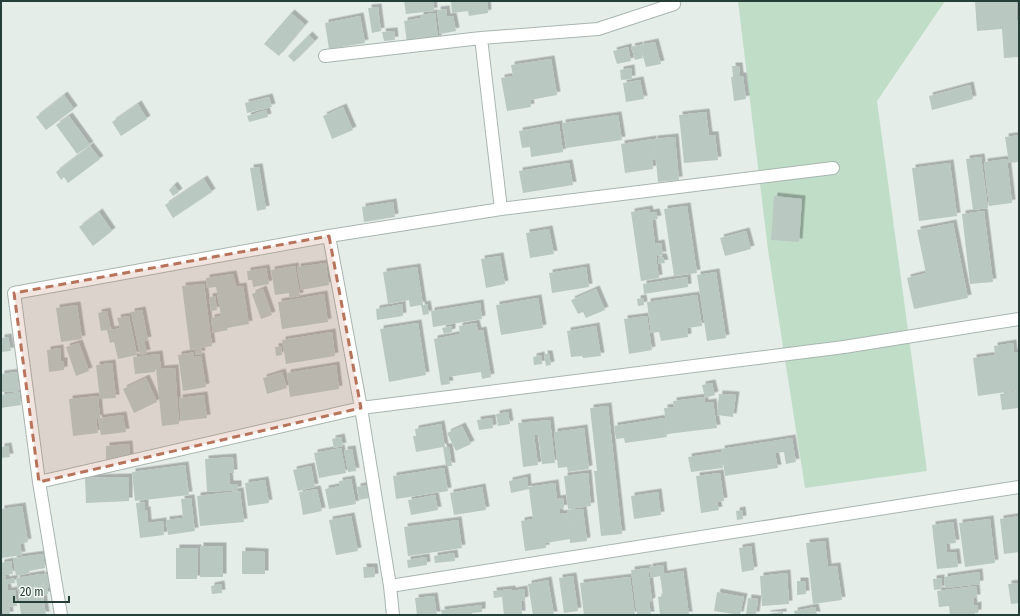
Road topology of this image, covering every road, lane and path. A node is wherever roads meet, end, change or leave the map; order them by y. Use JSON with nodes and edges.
{"nodes":[{"id":1,"x":674,"y":4,"type":"dead end"},
{"id":2,"x":481,"y":38,"type":"junction"},
{"id":3,"x":324,"y":56,"type":"dead end"},
{"id":4,"x":833,"y":168,"type":"dead end"},
{"id":5,"x":501,"y":209,"type":"junction"},
{"id":6,"x":328,"y":236,"type":"junction"},
{"id":7,"x":1019,"y":319,"type":"edge"},
{"id":8,"x":361,"y":408,"type":"junction"},
{"id":9,"x":39,"y":482,"type":"junction"},
{"id":10,"x":1019,"y":487,"type":"edge"},
{"id":11,"x":390,"y":586,"type":"junction"},
{"id":12,"x":61,"y":615,"type":"edge"},
{"id":13,"x":393,"y":615,"type":"edge"}],
"edges":[{"from":1,"to":2,"type":"street"},
{"from":2,"to":3,"type":"street"},
{"from":2,"to":5,"type":"street"},
{"from":4,"to":5,"type":"street"},
{"from":5,"to":6,"type":"street"},
{"from":6,"to":8,"type":"street"},
{"from":6,"to":9,"type":"street"},
{"from":7,"to":8,"type":"street"},
{"from":8,"to":9,"type":"street"},
{"from":8,"to":11,"type":"street"},
{"from":9,"to":12,"type":"street"},
{"from":10,"to":11,"type":"street"},
{"from":11,"to":13,"type":"street"}]}
